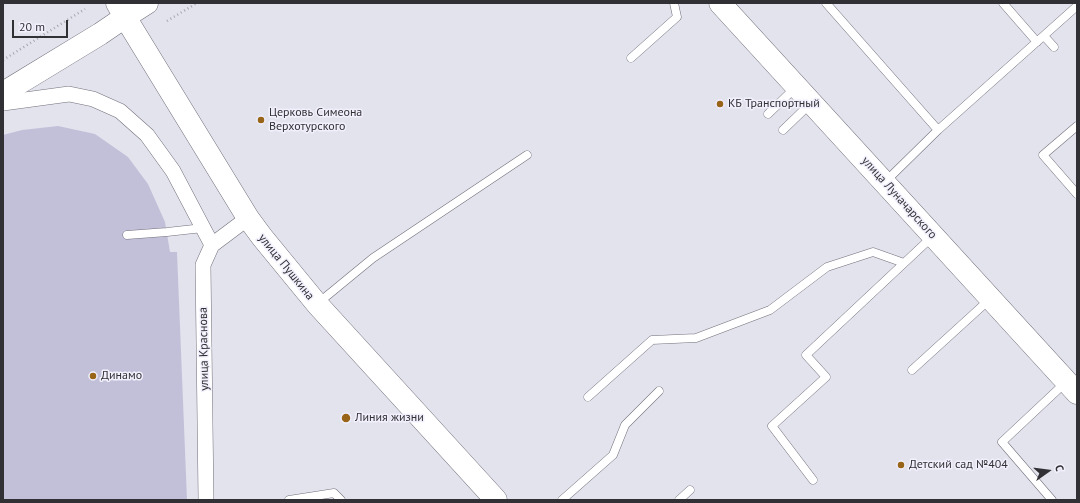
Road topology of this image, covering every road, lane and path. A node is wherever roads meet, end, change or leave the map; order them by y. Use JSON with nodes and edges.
{"nodes":[{"id":1,"x":147,"y":3,"type":"edge"},
{"id":2,"x":197,"y":3,"type":"edge"},
{"id":3,"x":674,"y":3,"type":"edge"},
{"id":4,"x":720,"y":3,"type":"edge"},
{"id":5,"x":826,"y":3,"type":"edge"},
{"id":6,"x":1004,"y":3,"type":"edge"},
{"id":7,"x":1077,"y":4,"type":"edge"},
{"id":8,"x":85,"y":10,"type":"dead end"},
{"id":9,"x":121,"y":10,"type":"edge"},
{"id":10,"x":167,"y":21,"type":"dead end"},
{"id":11,"x":1044,"y":36,"type":"junction"},
{"id":12,"x":1037,"y":42,"type":"junction"},
{"id":13,"x":1054,"y":47,"type":"dead end"},
{"id":14,"x":631,"y":58,"type":"dead end"},
{"id":15,"x":3,"y":60,"type":"edge"},
{"id":16,"x":797,"y":87,"type":"junction"},
{"id":17,"x":3,"y":93,"type":"edge"},
{"id":18,"x":3,"y":103,"type":"edge"},
{"id":19,"x":812,"y":103,"type":"junction"},
{"id":20,"x":768,"y":114,"type":"dead end"},
{"id":21,"x":1077,"y":126,"type":"edge"},
{"id":22,"x":783,"y":130,"type":"dead end"},
{"id":23,"x":938,"y":130,"type":"junction"},
{"id":24,"x":527,"y":155,"type":"dead end"},
{"id":25,"x":884,"y":182,"type":"junction"},
{"id":26,"x":1077,"y":194,"type":"edge"},
{"id":27,"x":248,"y":218,"type":"junction"},
{"id":28,"x":203,"y":228,"type":"junction"},
{"id":29,"x":127,"y":235,"type":"dead end"},
{"id":30,"x":933,"y":236,"type":"junction"},
{"id":31,"x":212,"y":245,"type":"junction"},
{"id":32,"x":904,"y":263,"type":"junction"},
{"id":33,"x":990,"y":298,"type":"junction"},
{"id":34,"x":317,"y":304,"type":"junction"},
{"id":35,"x":912,"y":370,"type":"dead end"},
{"id":36,"x":1072,"y":387,"type":"edge"},
{"id":37,"x":659,"y":391,"type":"dead end"},
{"id":38,"x":588,"y":397,"type":"dead end"},
{"id":39,"x":813,"y":480,"type":"dead end"},
{"id":40,"x":690,"y":490,"type":"dead end"},
{"id":41,"x":206,"y":500,"type":"edge"},
{"id":42,"x":289,"y":500,"type":"edge"},
{"id":43,"x":341,"y":500,"type":"edge"},
{"id":44,"x":496,"y":500,"type":"edge"},
{"id":45,"x":562,"y":500,"type":"edge"},
{"id":46,"x":679,"y":500,"type":"edge"},
{"id":47,"x":1052,"y":500,"type":"edge"}],
"edges":[{"from":1,"to":9,"type":"main road"},
{"from":2,"to":10,"type":"path"},
{"from":3,"to":14,"type":"lane"},
{"from":4,"to":16,"type":"main road","name":"улица Луначарского"},
{"from":5,"to":23,"type":"lane"},
{"from":6,"to":12,"type":"lane"},
{"from":7,"to":11,"type":"lane"},
{"from":8,"to":15,"type":"path"},
{"from":9,"to":17,"type":"main road"},
{"from":9,"to":27,"type":"main road","name":"улица Пушкина"},
{"from":11,"to":12,"type":"lane"},
{"from":11,"to":13,"type":"lane"},
{"from":12,"to":23,"type":"lane"},
{"from":16,"to":19,"type":"main road","name":"улица Луначарского"},
{"from":16,"to":20,"type":"lane"},
{"from":18,"to":28,"type":"street"},
{"from":19,"to":22,"type":"lane"},
{"from":19,"to":25,"type":"main road","name":"улица Луначарского"},
{"from":21,"to":26,"type":"lane"},
{"from":23,"to":25,"type":"lane"},
{"from":24,"to":34,"type":"lane"},
{"from":25,"to":30,"type":"main road","name":"улица Луначарского"},
{"from":27,"to":31,"type":"street","name":"улица Краснова"},
{"from":27,"to":34,"type":"main road","name":"улица Пушкина"},
{"from":28,"to":29,"type":"lane"},
{"from":28,"to":31,"type":"street"},
{"from":30,"to":32,"type":"lane"},
{"from":30,"to":33,"type":"main road","name":"улица Луначарского"},
{"from":31,"to":41,"type":"street","name":"улица Краснова"},
{"from":32,"to":38,"type":"lane"},
{"from":32,"to":39,"type":"lane"},
{"from":33,"to":35,"type":"lane"},
{"from":33,"to":36,"type":"main road","name":"улица Луначарского"},
{"from":34,"to":44,"type":"main road","name":"улица Пушкина"},
{"from":36,"to":47,"type":"lane"},
{"from":37,"to":45,"type":"lane"},
{"from":40,"to":46,"type":"lane"},
{"from":42,"to":43,"type":"lane"}]}
